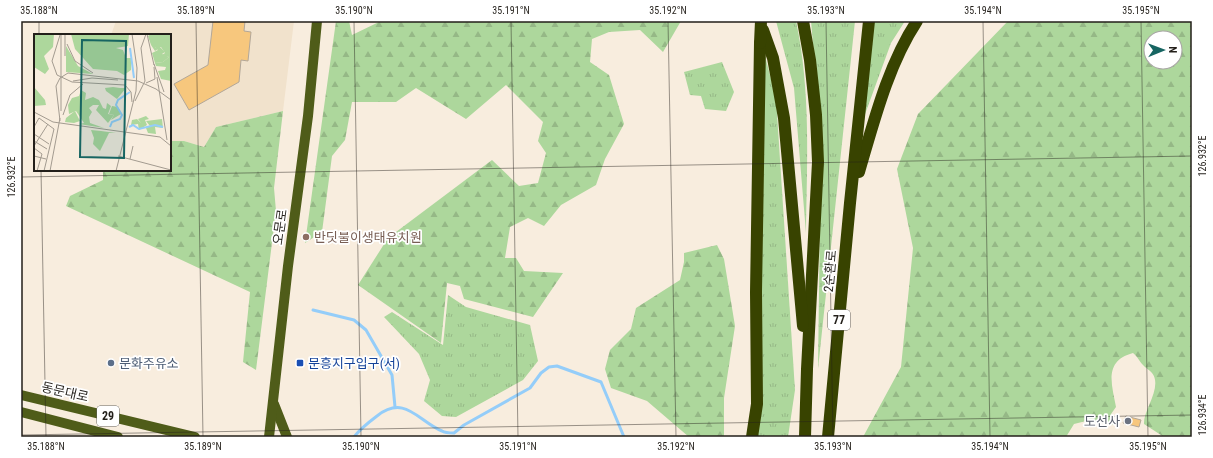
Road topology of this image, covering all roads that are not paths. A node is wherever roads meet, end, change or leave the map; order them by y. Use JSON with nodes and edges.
{"nodes":[{"id":1,"x":317,"y":21,"type":"edge"},
{"id":2,"x":761,"y":21,"type":"edge"},
{"id":3,"x":803,"y":21,"type":"edge"},
{"id":4,"x":870,"y":21,"type":"edge"},
{"id":5,"x":917,"y":21,"type":"edge"},
{"id":6,"x":850,"y":204,"type":"junction"},
{"id":7,"x":807,"y":369,"type":"junction"},
{"id":8,"x":21,"y":395,"type":"edge"},
{"id":9,"x":273,"y":402,"type":"junction"},
{"id":10,"x":21,"y":412,"type":"edge"},
{"id":11,"x":118,"y":437,"type":"edge"},
{"id":12,"x":195,"y":437,"type":"edge"},
{"id":13,"x":269,"y":437,"type":"edge"},
{"id":14,"x":287,"y":437,"type":"edge"},
{"id":15,"x":752,"y":437,"type":"edge"},
{"id":16,"x":805,"y":437,"type":"edge"},
{"id":17,"x":828,"y":437,"type":"edge"}],
"edges":[{"from":1,"to":9,"type":"main road","name":"오문로"},
{"from":2,"to":7,"type":"highway"},
{"from":2,"to":15,"type":"highway","bridge":true},
{"from":3,"to":7,"type":"highway"},
{"from":4,"to":6,"type":"highway"},
{"from":5,"to":6,"type":"highway"},
{"from":6,"to":17,"type":"highway","name":"2순환로","number":"77"},
{"from":7,"to":16,"type":"highway"},
{"from":8,"to":12,"type":"main road","name":"동문대로","number":"29"},
{"from":9,"to":13,"type":"main road","name":"오문로"},
{"from":9,"to":14,"type":"main road"},
{"from":10,"to":11,"type":"main road","number":"29"}]}
